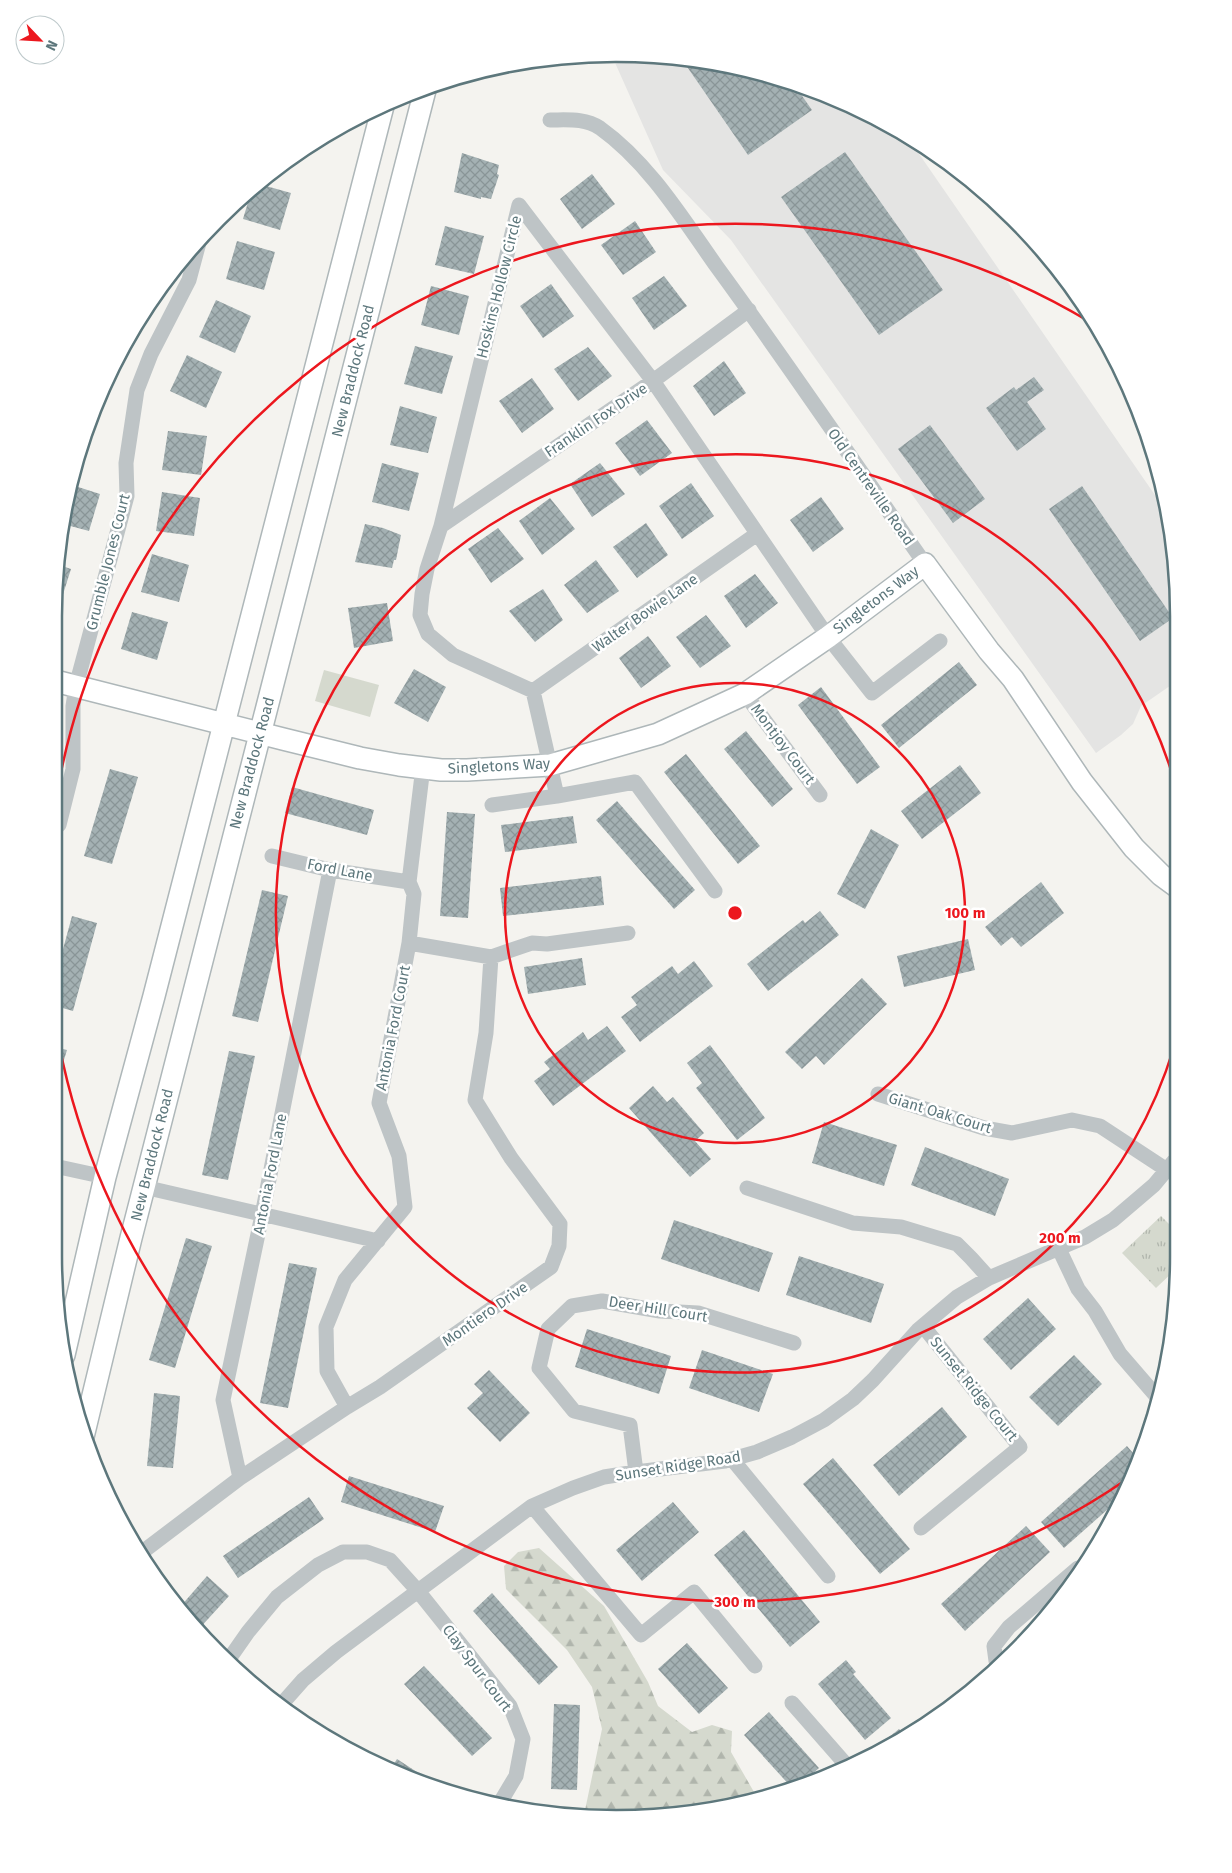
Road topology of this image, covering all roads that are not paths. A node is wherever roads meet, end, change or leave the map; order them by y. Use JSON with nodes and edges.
{"nodes":[{"id":1,"x":423,"y":98,"type":"edge"},
{"id":2,"x":381,"y":116,"type":"edge"},
{"id":3,"x":550,"y":120,"type":"dead end"},
{"id":4,"x":195,"y":257,"type":"edge"},
{"id":5,"x":749,"y":310,"type":"junction"},
{"id":6,"x":653,"y":381,"type":"junction"},
{"id":7,"x":441,"y":526,"type":"junction"},
{"id":8,"x":757,"y":534,"type":"junction"},
{"id":9,"x":925,"y":564,"type":"junction"},
{"id":10,"x":828,"y":636,"type":"junction"},
{"id":11,"x":940,"y":641,"type":"dead end"},
{"id":12,"x":67,"y":684,"type":"edge"},
{"id":13,"x":533,"y":691,"type":"junction"},
{"id":14,"x":745,"y":694,"type":"junction"},
{"id":15,"x":224,"y":723,"type":"junction"},
{"id":16,"x":259,"y":734,"type":"junction"},
{"id":17,"x":550,"y":765,"type":"junction"},
{"id":18,"x":424,"y":767,"type":"junction"},
{"id":19,"x":820,"y":795,"type":"dead end"},
{"id":20,"x":557,"y":796,"type":"junction"},
{"id":21,"x":492,"y":805,"type":"dead end"},
{"id":22,"x":62,"y":813,"type":"edge"},
{"id":23,"x":272,"y":856,"type":"dead end"},
{"id":24,"x":330,"y":870,"type":"junction"},
{"id":25,"x":408,"y":882,"type":"junction"},
{"id":26,"x":1170,"y":882,"type":"edge"},
{"id":27,"x":715,"y":891,"type":"dead end"},
{"id":28,"x":628,"y":933,"type":"dead end"},
{"id":29,"x":409,"y":943,"type":"junction"},
{"id":30,"x":491,"y":957,"type":"junction"},
{"id":31,"x":878,"y":1094,"type":"dead end"},
{"id":32,"x":1170,"y":1165,"type":"edge"},
{"id":33,"x":1170,"y":1167,"type":"edge"},
{"id":34,"x":62,"y":1168,"type":"edge"},
{"id":35,"x":105,"y":1177,"type":"junction"},
{"id":36,"x":144,"y":1187,"type":"junction"},
{"id":37,"x":747,"y":1188,"type":"dead end"},
{"id":38,"x":262,"y":1215,"type":"junction"},
{"id":39,"x":378,"y":1241,"type":"junction"},
{"id":40,"x":1059,"y":1249,"type":"junction"},
{"id":41,"x":989,"y":1278,"type":"junction"},
{"id":42,"x":923,"y":1326,"type":"junction"},
{"id":43,"x":68,"y":1337,"type":"edge"},
{"id":44,"x":794,"y":1343,"type":"dead end"},
{"id":45,"x":1153,"y":1392,"type":"edge"},
{"id":46,"x":347,"y":1407,"type":"junction"},
{"id":47,"x":87,"y":1420,"type":"edge"},
{"id":48,"x":732,"y":1459,"type":"junction"},
{"id":49,"x":636,"y":1472,"type":"junction"},
{"id":50,"x":240,"y":1478,"type":"junction"},
{"id":51,"x":532,"y":1506,"type":"junction"},
{"id":52,"x":922,"y":1528,"type":"dead end"},
{"id":53,"x":147,"y":1550,"type":"edge"},
{"id":54,"x":828,"y":1576,"type":"dead end"},
{"id":55,"x":1067,"y":1577,"type":"edge"},
{"id":56,"x":418,"y":1591,"type":"junction"},
{"id":57,"x":232,"y":1655,"type":"edge"},
{"id":58,"x":996,"y":1659,"type":"edge"},
{"id":59,"x":755,"y":1666,"type":"dead end"},
{"id":60,"x":285,"y":1700,"type":"edge"},
{"id":61,"x":792,"y":1703,"type":"dead end"},
{"id":62,"x":843,"y":1761,"type":"edge"},
{"id":63,"x":502,"y":1799,"type":"edge"}],
"edges":[{"from":1,"to":16,"type":"main road","name":"New Braddock Road"},
{"from":2,"to":15,"type":"main road"},
{"from":3,"to":5,"type":"street","name":"Old Centreville Road"},
{"from":4,"to":12,"type":"street","name":"Grumble Jones Court"},
{"from":5,"to":6,"type":"street","name":"Franklin Fox Drive"},
{"from":5,"to":9,"type":"street","name":"Old Centreville Road"},
{"from":6,"to":7,"type":"street","name":"Franklin Fox Drive"},
{"from":6,"to":7,"type":"street","name":"Hoskins Hollow Circle"},
{"from":6,"to":8,"type":"street","name":"Hoskins Hollow Circle"},
{"from":7,"to":13,"type":"street","name":"Hoskins Hollow Circle"},
{"from":8,"to":10,"type":"street","name":"Hoskins Hollow Circle"},
{"from":8,"to":13,"type":"street","name":"Walter Bowie Lane"},
{"from":9,"to":10,"type":"main road","name":"Singletons Way"},
{"from":9,"to":26,"type":"main road","name":"Old Centreville Road"},
{"from":10,"to":11,"type":"street","name":"Hoskins Hollow Circle"},
{"from":10,"to":14,"type":"main road","name":"Singletons Way"},
{"from":12,"to":15,"type":"main road","name":"Singletons Way"},
{"from":12,"to":22,"type":"street","name":"Grumble Jones Court"},
{"from":13,"to":17,"type":"street"},
{"from":14,"to":17,"type":"main road","name":"Singletons Way"},
{"from":14,"to":19,"type":"street","name":"Montjoy Court"},
{"from":15,"to":16,"type":"main road","name":"Singletons Way"},
{"from":15,"to":35,"type":"main road"},
{"from":16,"to":18,"type":"main road","name":"Singletons Way"},
{"from":16,"to":36,"type":"main road","name":"New Braddock Road"},
{"from":17,"to":18,"type":"main road","name":"Singletons Way"},
{"from":17,"to":20,"type":"street"},
{"from":18,"to":25,"type":"street","name":"Antonia Ford Court"},
{"from":20,"to":21,"type":"street"},
{"from":20,"to":27,"type":"street"},
{"from":23,"to":24,"type":"street","name":"Ford Lane"},
{"from":24,"to":25,"type":"street","name":"Ford Lane"},
{"from":24,"to":38,"type":"street","name":"Antonia Ford Lane"},
{"from":25,"to":29,"type":"street","name":"Antonia Ford Court"},
{"from":28,"to":30,"type":"street"},
{"from":29,"to":30,"type":"street"},
{"from":29,"to":39,"type":"street","name":"Antonia Ford Court"},
{"from":30,"to":46,"type":"street","name":"Montiero Drive"},
{"from":31,"to":32,"type":"street","name":"Giant Oak Court"},
{"from":33,"to":40,"type":"street","name":"Sunset Ridge Road"},
{"from":34,"to":35,"type":"street"},
{"from":35,"to":43,"type":"main road"},
{"from":36,"to":38,"type":"street"},
{"from":36,"to":47,"type":"main road","name":"New Braddock Road"},
{"from":37,"to":41,"type":"street"},
{"from":38,"to":39,"type":"street"},
{"from":38,"to":50,"type":"street","name":"Antonia Ford Lane"},
{"from":39,"to":46,"type":"street","name":"Antonia Ford Court"},
{"from":40,"to":41,"type":"street","name":"Sunset Ridge Road"},
{"from":40,"to":45,"type":"street"},
{"from":41,"to":42,"type":"street","name":"Sunset Ridge Road"},
{"from":42,"to":48,"type":"street","name":"Sunset Ridge Road"},
{"from":42,"to":52,"type":"street","name":"Sunset Ridge Court"},
{"from":44,"to":49,"type":"street","name":"Deer Hill Court"},
{"from":46,"to":50,"type":"street","name":"Montiero Drive"},
{"from":48,"to":49,"type":"street","name":"Sunset Ridge Road"},
{"from":48,"to":54,"type":"street"},
{"from":49,"to":51,"type":"street","name":"Sunset Ridge Road"},
{"from":50,"to":53,"type":"street","name":"Montiero Drive"},
{"from":51,"to":56,"type":"street","name":"Sunset Ridge Road"},
{"from":51,"to":59,"type":"street"},
{"from":55,"to":58,"type":"street"},
{"from":56,"to":57,"type":"street","name":"Clay Spur Court"},
{"from":56,"to":60,"type":"street","name":"Sunset Ridge Road"},
{"from":56,"to":63,"type":"street","name":"Clay Spur Court"},
{"from":61,"to":62,"type":"street"}]}
